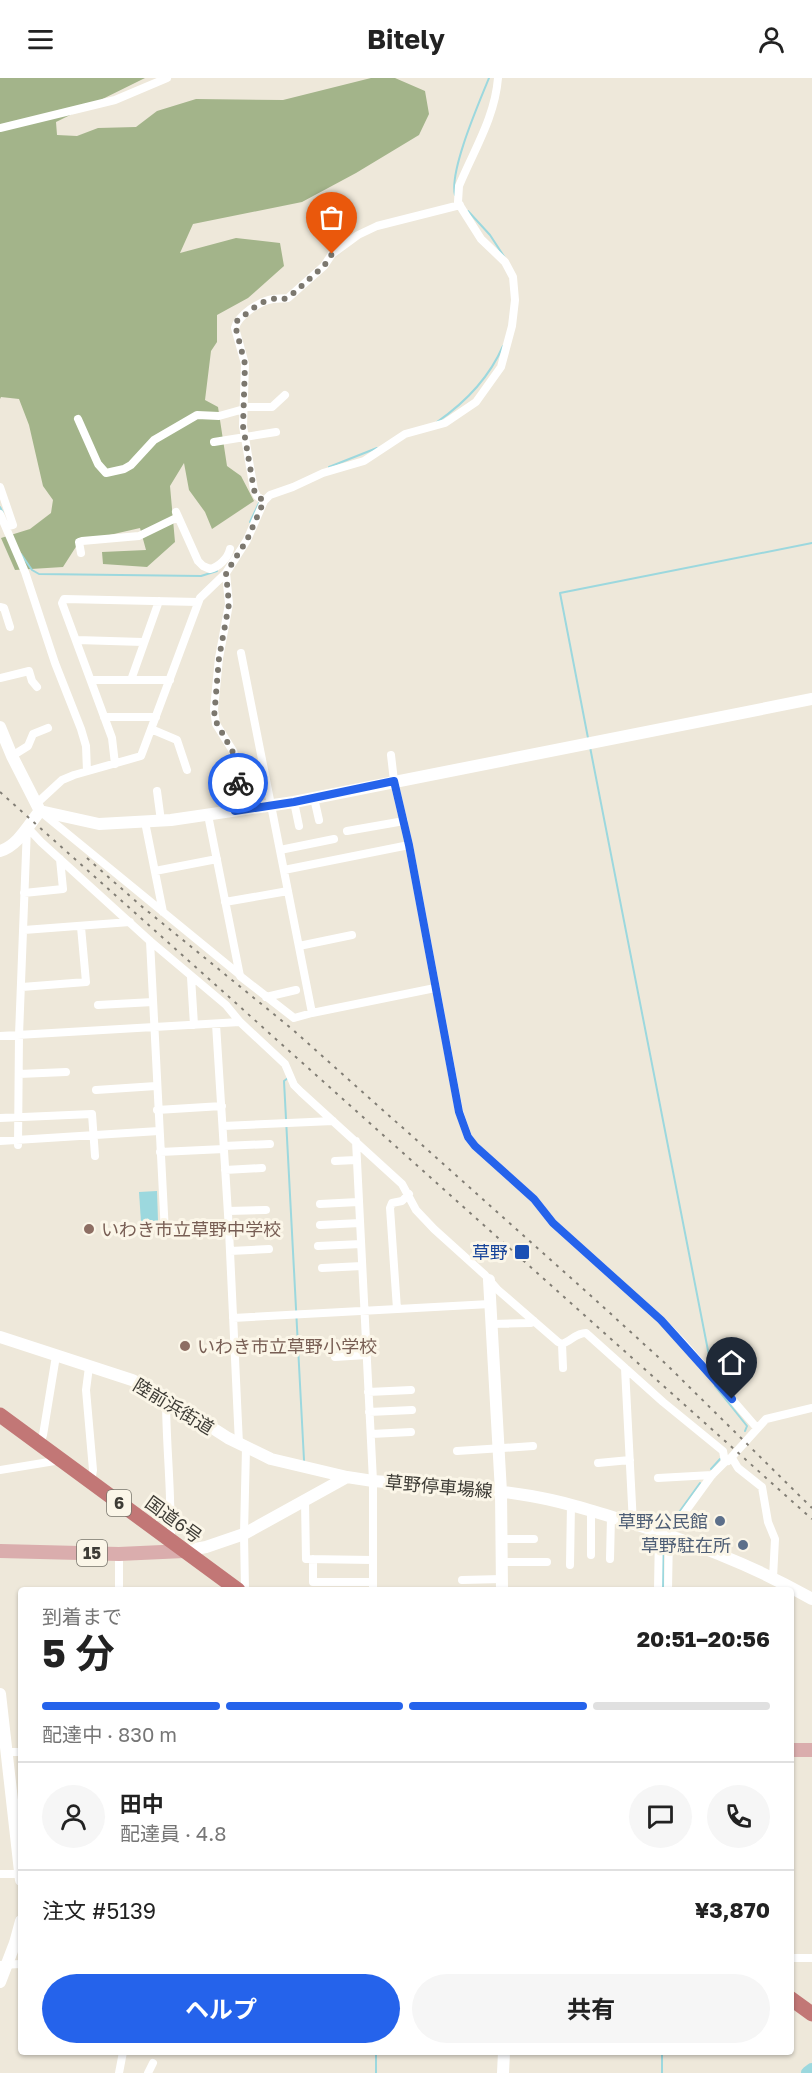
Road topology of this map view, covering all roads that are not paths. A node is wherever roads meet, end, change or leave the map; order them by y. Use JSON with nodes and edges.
{"nodes":[{"id":1,"x":167,"y":78,"type":"edge"},
{"id":2,"x":498,"y":78,"type":"edge"},
{"id":3,"x":0,"y":128,"type":"edge"},
{"id":4,"x":459,"y":205,"type":"junction"},
{"id":5,"x":285,"y":395,"type":"dead end"},
{"id":6,"x":244,"y":408,"type":"junction"},
{"id":7,"x":78,"y":419,"type":"dead end"},
{"id":8,"x":276,"y":432,"type":"dead end"},
{"id":9,"x":246,"y":437,"type":"junction"},
{"id":10,"x":214,"y":442,"type":"dead end"},
{"id":11,"x":0,"y":487,"type":"edge"},
{"id":12,"x":262,"y":500,"type":"junction"},
{"id":13,"x":2,"y":521,"type":"edge"},
{"id":14,"x":230,"y":549,"type":"dead end"},
{"id":15,"x":81,"y":554,"type":"dead end"},
{"id":16,"x":212,"y":569,"type":"junction"},
{"id":17,"x":226,"y":573,"type":"junction"},
{"id":18,"x":218,"y":580,"type":"junction"},
{"id":19,"x":159,"y":601,"type":"junction"},
{"id":20,"x":198,"y":602,"type":"junction"},
{"id":21,"x":0,"y":607,"type":"edge"},
{"id":22,"x":10,"y":627,"type":"dead end"},
{"id":23,"x":77,"y":640,"type":"junction"},
{"id":24,"x":143,"y":642,"type":"junction"},
{"id":25,"x":241,"y":653,"type":"dead end"},
{"id":26,"x":0,"y":678,"type":"edge"},
{"id":27,"x":91,"y":680,"type":"junction"},
{"id":28,"x":131,"y":680,"type":"junction"},
{"id":29,"x":170,"y":680,"type":"junction"},
{"id":30,"x":37,"y":687,"type":"dead end"},
{"id":31,"x":812,"y":699,"type":"edge"},
{"id":32,"x":104,"y":717,"type":"junction"},
{"id":33,"x":156,"y":717,"type":"junction"},
{"id":34,"x":0,"y":727,"type":"edge"},
{"id":35,"x":48,"y":728,"type":"dead end"},
{"id":36,"x":152,"y":729,"type":"junction"},
{"id":37,"x":391,"y":755,"type":"dead end"},
{"id":38,"x":12,"y":756,"type":"junction"},
{"id":39,"x":115,"y":764,"type":"junction"},
{"id":40,"x":187,"y":770,"type":"dead end"},
{"id":41,"x":87,"y":771,"type":"junction"},
{"id":42,"x":394,"y":781,"type":"junction"},
{"id":43,"x":157,"y":791,"type":"dead end"},
{"id":44,"x":314,"y":798,"type":"junction"},
{"id":45,"x":294,"y":802,"type":"junction"},
{"id":46,"x":271,"y":804,"type":"junction"},
{"id":47,"x":38,"y":808,"type":"junction"},
{"id":48,"x":235,"y":811,"type":"junction"},
{"id":49,"x":208,"y":815,"type":"junction"},
{"id":50,"x":319,"y":820,"type":"dead end"},
{"id":51,"x":161,"y":821,"type":"junction"},
{"id":52,"x":404,"y":821,"type":"junction"},
{"id":53,"x":146,"y":822,"type":"junction"},
{"id":54,"x":299,"y":826,"type":"dead end"},
{"id":55,"x":27,"y":827,"type":"junction"},
{"id":56,"x":347,"y":831,"type":"dead end"},
{"id":57,"x":334,"y":839,"type":"dead end"},
{"id":58,"x":409,"y":845,"type":"junction"},
{"id":59,"x":280,"y":850,"type":"junction"},
{"id":60,"x":0,"y":851,"type":"edge"},
{"id":61,"x":60,"y":859,"type":"junction"},
{"id":62,"x":217,"y":859,"type":"junction"},
{"id":63,"x":284,"y":870,"type":"junction"},
{"id":64,"x":155,"y":872,"type":"junction"},
{"id":65,"x":288,"y":891,"type":"junction"},
{"id":66,"x":24,"y":893,"type":"junction"},
{"id":67,"x":225,"y":902,"type":"junction"},
{"id":68,"x":163,"y":912,"type":"junction"},
{"id":69,"x":130,"y":922,"type":"junction"},
{"id":70,"x":81,"y":927,"type":"junction"},
{"id":71,"x":24,"y":930,"type":"junction"},
{"id":72,"x":352,"y":935,"type":"dead end"},
{"id":73,"x":150,"y":941,"type":"junction"},
{"id":74,"x":299,"y":945,"type":"junction"},
{"id":75,"x":240,"y":976,"type":"junction"},
{"id":76,"x":191,"y":977,"type":"junction"},
{"id":77,"x":22,"y":987,"type":"junction"},
{"id":78,"x":435,"y":988,"type":"junction"},
{"id":79,"x":296,"y":990,"type":"dead end"},
{"id":80,"x":266,"y":997,"type":"junction"},
{"id":81,"x":153,"y":1002,"type":"junction"},
{"id":82,"x":98,"y":1005,"type":"dead end"},
{"id":83,"x":312,"y":1013,"type":"junction"},
{"id":84,"x":240,"y":1022,"type":"junction"},
{"id":85,"x":216,"y":1024,"type":"junction"},
{"id":86,"x":194,"y":1026,"type":"junction"},
{"id":87,"x":154,"y":1028,"type":"junction"},
{"id":88,"x":20,"y":1035,"type":"junction"},
{"id":89,"x":0,"y":1036,"type":"edge"},
{"id":90,"x":66,"y":1072,"type":"dead end"},
{"id":91,"x":19,"y":1074,"type":"junction"},
{"id":92,"x":156,"y":1086,"type":"junction"},
{"id":93,"x":96,"y":1090,"type":"dead end"},
{"id":94,"x":222,"y":1106,"type":"junction"},
{"id":95,"x":157,"y":1110,"type":"junction"},
{"id":96,"x":0,"y":1118,"type":"edge"},
{"id":97,"x":17,"y":1118,"type":"junction"},
{"id":98,"x":333,"y":1120,"type":"junction"},
{"id":99,"x":223,"y":1126,"type":"junction"},
{"id":100,"x":159,"y":1131,"type":"junction"},
{"id":101,"x":94,"y":1135,"type":"junction"},
{"id":102,"x":0,"y":1141,"type":"edge"},
{"id":103,"x":356,"y":1141,"type":"junction"},
{"id":104,"x":18,"y":1143,"type":"junction"},
{"id":105,"x":270,"y":1144,"type":"dead end"},
{"id":106,"x":224,"y":1148,"type":"junction"},
{"id":107,"x":160,"y":1152,"type":"junction"},
{"id":108,"x":95,"y":1156,"type":"dead end"},
{"id":109,"x":356,"y":1160,"type":"junction"},
{"id":110,"x":335,"y":1161,"type":"dead end"},
{"id":111,"x":262,"y":1168,"type":"dead end"},
{"id":112,"x":225,"y":1170,"type":"junction"},
{"id":113,"x":409,"y":1194,"type":"junction"},
{"id":114,"x":358,"y":1202,"type":"junction"},
{"id":115,"x":321,"y":1204,"type":"dead end"},
{"id":116,"x":266,"y":1210,"type":"dead end"},
{"id":117,"x":228,"y":1211,"type":"junction"},
{"id":118,"x":360,"y":1223,"type":"junction"},
{"id":119,"x":320,"y":1225,"type":"dead end"},
{"id":120,"x":229,"y":1230,"type":"junction"},
{"id":121,"x":361,"y":1244,"type":"junction"},
{"id":122,"x":318,"y":1246,"type":"dead end"},
{"id":123,"x":268,"y":1249,"type":"dead end"},
{"id":124,"x":230,"y":1251,"type":"junction"},
{"id":125,"x":362,"y":1266,"type":"junction"},
{"id":126,"x":321,"y":1268,"type":"dead end"},
{"id":127,"x":489,"y":1280,"type":"junction"},
{"id":128,"x":490,"y":1304,"type":"junction"},
{"id":129,"x":397,"y":1309,"type":"junction"},
{"id":130,"x":364,"y":1311,"type":"junction"},
{"id":131,"x":233,"y":1318,"type":"junction"},
{"id":132,"x":534,"y":1321,"type":"junction"},
{"id":133,"x":492,"y":1324,"type":"junction"},
{"id":134,"x":0,"y":1337,"type":"edge"},
{"id":135,"x":562,"y":1344,"type":"junction"},
{"id":136,"x":366,"y":1355,"type":"junction"},
{"id":137,"x":56,"y":1356,"type":"junction"},
{"id":138,"x":335,"y":1357,"type":"dead end"},
{"id":139,"x":89,"y":1367,"type":"junction"},
{"id":140,"x":563,"y":1368,"type":"dead end"},
{"id":141,"x":625,"y":1368,"type":"junction"},
{"id":142,"x":411,"y":1390,"type":"dead end"},
{"id":143,"x":368,"y":1392,"type":"junction"},
{"id":144,"x":166,"y":1399,"type":"junction"},
{"id":145,"x":812,"y":1408,"type":"edge"},
{"id":146,"x":412,"y":1410,"type":"dead end"},
{"id":147,"x":369,"y":1412,"type":"junction"},
{"id":148,"x":0,"y":1415,"type":"edge"},
{"id":149,"x":757,"y":1428,"type":"junction"},
{"id":150,"x":411,"y":1432,"type":"dead end"},
{"id":151,"x":371,"y":1434,"type":"junction"},
{"id":152,"x":39,"y":1444,"type":"junction"},
{"id":153,"x":243,"y":1446,"type":"junction"},
{"id":154,"x":533,"y":1446,"type":"dead end"},
{"id":155,"x":499,"y":1448,"type":"junction"},
{"id":156,"x":457,"y":1451,"type":"dead end"},
{"id":157,"x":61,"y":1460,"type":"junction"},
{"id":158,"x":630,"y":1460,"type":"junction"},
{"id":159,"x":728,"y":1460,"type":"junction"},
{"id":160,"x":598,"y":1463,"type":"dead end"},
{"id":161,"x":0,"y":1470,"type":"edge"},
{"id":162,"x":712,"y":1475,"type":"junction"},
{"id":163,"x":347,"y":1477,"type":"junction"},
{"id":164,"x":658,"y":1478,"type":"dead end"},
{"id":165,"x":373,"y":1481,"type":"junction"},
{"id":166,"x":91,"y":1482,"type":"junction"},
{"id":167,"x":501,"y":1492,"type":"junction"},
{"id":168,"x":305,"y":1501,"type":"junction"},
{"id":169,"x":571,"y":1504,"type":"junction"},
{"id":170,"x":591,"y":1511,"type":"junction"},
{"id":171,"x":611,"y":1517,"type":"junction"},
{"id":172,"x":633,"y":1524,"type":"junction"},
{"id":173,"x":664,"y":1533,"type":"junction"},
{"id":174,"x":244,"y":1534,"type":"junction"},
{"id":175,"x":502,"y":1539,"type":"junction"},
{"id":176,"x":534,"y":1539,"type":"dead end"},
{"id":177,"x":170,"y":1540,"type":"junction"},
{"id":178,"x":0,"y":1551,"type":"edge"},
{"id":179,"x":184,"y":1551,"type":"junction"},
{"id":180,"x":118,"y":1554,"type":"junction"},
{"id":181,"x":591,"y":1555,"type":"dead end"},
{"id":182,"x":313,"y":1559,"type":"junction"},
{"id":183,"x":610,"y":1559,"type":"dead end"},
{"id":184,"x":373,"y":1560,"type":"junction"},
{"id":185,"x":502,"y":1562,"type":"junction"},
{"id":186,"x":548,"y":1562,"type":"dead end"},
{"id":187,"x":570,"y":1564,"type":"dead end"},
{"id":188,"x":773,"y":1578,"type":"junction"},
{"id":189,"x":462,"y":1580,"type":"dead end"},
{"id":190,"x":502,"y":1585,"type":"edge"},
{"id":191,"x":373,"y":1586,"type":"edge"},
{"id":192,"x":118,"y":1587,"type":"edge"},
{"id":193,"x":234,"y":1587,"type":"edge"},
{"id":194,"x":245,"y":1587,"type":"edge"},
{"id":195,"x":658,"y":1587,"type":"edge"},
{"id":196,"x":668,"y":1587,"type":"edge"},
{"id":197,"x":790,"y":1587,"type":"edge"},
{"id":198,"x":794,"y":1589,"type":"edge"},
{"id":199,"x":812,"y":1599,"type":"edge"},
{"id":200,"x":0,"y":1694,"type":"edge"},
{"id":201,"x":794,"y":1750,"type":"edge"},
{"id":202,"x":812,"y":1750,"type":"edge"},
{"id":203,"x":7,"y":1752,"type":"junction"},
{"id":204,"x":18,"y":1752,"type":"edge"},
{"id":205,"x":18,"y":1817,"type":"edge"},
{"id":206,"x":0,"y":1874,"type":"edge"},
{"id":207,"x":18,"y":1874,"type":"edge"},
{"id":208,"x":18,"y":1933,"type":"edge"},
{"id":209,"x":794,"y":1958,"type":"edge"},
{"id":210,"x":812,"y":1958,"type":"edge"},
{"id":211,"x":18,"y":1964,"type":"edge"},
{"id":212,"x":3,"y":1965,"type":"edge"},
{"id":213,"x":0,"y":1982,"type":"edge"},
{"id":214,"x":794,"y":2001,"type":"edge"},
{"id":215,"x":812,"y":2014,"type":"edge"},
{"id":216,"x":122,"y":2055,"type":"edge"},
{"id":217,"x":504,"y":2055,"type":"edge"},
{"id":218,"x":153,"y":2063,"type":"dead end"},
{"id":219,"x":119,"y":2073,"type":"edge"},
{"id":220,"x":148,"y":2073,"type":"edge"},
{"id":221,"x":503,"y":2073,"type":"edge"}],
"edges":[{"from":1,"to":3,"type":"street"},
{"from":2,"to":4,"type":"street"},
{"from":4,"to":6,"type":"street"},
{"from":4,"to":12,"type":"street"},
{"from":5,"to":6,"type":"street"},
{"from":6,"to":7,"type":"street"},
{"from":6,"to":9,"type":"street"},
{"from":8,"to":9,"type":"street"},
{"from":9,"to":10,"type":"street"},
{"from":9,"to":12,"type":"street"},
{"from":11,"to":13,"type":"street"},
{"from":12,"to":17,"type":"street"},
{"from":13,"to":41,"type":"street"},
{"from":14,"to":16,"type":"street"},
{"from":15,"to":16,"type":"street"},
{"from":16,"to":18,"type":"street"},
{"from":17,"to":18,"type":"street"},
{"from":17,"to":48,"type":"street"},
{"from":18,"to":20,"type":"street"},
{"from":19,"to":20,"type":"street"},
{"from":19,"to":23,"type":"street"},
{"from":19,"to":24,"type":"street"},
{"from":20,"to":29,"type":"street"},
{"from":21,"to":22,"type":"street"},
{"from":23,"to":24,"type":"street"},
{"from":23,"to":27,"type":"street"},
{"from":24,"to":28,"type":"street"},
{"from":25,"to":46,"type":"street"},
{"from":26,"to":30,"type":"street"},
{"from":27,"to":28,"type":"street"},
{"from":27,"to":32,"type":"street"},
{"from":28,"to":29,"type":"street"},
{"from":29,"to":33,"type":"street"},
{"from":31,"to":42,"type":"street"},
{"from":32,"to":33,"type":"street"},
{"from":32,"to":39,"type":"street"},
{"from":33,"to":36,"type":"street"},
{"from":34,"to":38,"type":"street"},
{"from":35,"to":38,"type":"street"},
{"from":36,"to":39,"type":"street"},
{"from":36,"to":40,"type":"street"},
{"from":37,"to":42,"type":"street"},
{"from":38,"to":47,"type":"street"},
{"from":39,"to":41,"type":"street"},
{"from":41,"to":47,"type":"street"},
{"from":42,"to":44,"type":"street"},
{"from":42,"to":52,"type":"street"},
{"from":43,"to":51,"type":"street"},
{"from":44,"to":45,"type":"street"},
{"from":44,"to":50,"type":"street"},
{"from":45,"to":46,"type":"street"},
{"from":45,"to":54,"type":"street"},
{"from":46,"to":48,"type":"street"},
{"from":46,"to":59,"type":"street"},
{"from":47,"to":53,"type":"street"},
{"from":47,"to":55,"type":"street"},
{"from":47,"to":68,"type":"street"},
{"from":48,"to":49,"type":"street"},
{"from":49,"to":51,"type":"street"},
{"from":49,"to":62,"type":"street"},
{"from":51,"to":53,"type":"street"},
{"from":52,"to":56,"type":"street"},
{"from":52,"to":58,"type":"street"},
{"from":53,"to":64,"type":"street"},
{"from":55,"to":60,"type":"street"},
{"from":55,"to":61,"type":"street"},
{"from":55,"to":66,"type":"street"},
{"from":57,"to":59,"type":"street"},
{"from":58,"to":63,"type":"street"},
{"from":58,"to":78,"type":"street"},
{"from":59,"to":63,"type":"street"},
{"from":61,"to":66,"type":"street"},
{"from":61,"to":69,"type":"street"},
{"from":62,"to":64,"type":"street"},
{"from":62,"to":67,"type":"street"},
{"from":63,"to":65,"type":"street"},
{"from":64,"to":68,"type":"street"},
{"from":65,"to":67,"type":"street"},
{"from":65,"to":74,"type":"street"},
{"from":66,"to":71,"type":"street"},
{"from":67,"to":75,"type":"street"},
{"from":68,"to":75,"type":"street"},
{"from":69,"to":70,"type":"street"},
{"from":69,"to":73,"type":"street"},
{"from":70,"to":71,"type":"street"},
{"from":70,"to":77,"type":"street"},
{"from":71,"to":77,"type":"street"},
{"from":72,"to":74,"type":"street"},
{"from":73,"to":76,"type":"street"},
{"from":73,"to":81,"type":"street"},
{"from":74,"to":83,"type":"street"},
{"from":75,"to":80,"type":"street"},
{"from":76,"to":84,"type":"street"},
{"from":76,"to":86,"type":"street"},
{"from":77,"to":88,"type":"street"},
{"from":78,"to":83,"type":"street"},
{"from":78,"to":149,"type":"street"},
{"from":79,"to":80,"type":"street"},
{"from":80,"to":83,"type":"street"},
{"from":81,"to":82,"type":"street"},
{"from":81,"to":87,"type":"street"},
{"from":84,"to":85,"type":"street"},
{"from":84,"to":98,"type":"street"},
{"from":85,"to":86,"type":"street"},
{"from":85,"to":94,"type":"street"},
{"from":86,"to":87,"type":"street"},
{"from":87,"to":88,"type":"street"},
{"from":87,"to":92,"type":"street"},
{"from":88,"to":89,"type":"street"},
{"from":88,"to":91,"type":"street"},
{"from":90,"to":91,"type":"street"},
{"from":91,"to":97,"type":"street"},
{"from":92,"to":93,"type":"street"},
{"from":92,"to":95,"type":"street"},
{"from":94,"to":95,"type":"street"},
{"from":94,"to":99,"type":"street"},
{"from":95,"to":100,"type":"street"},
{"from":96,"to":97,"type":"street"},
{"from":97,"to":101,"type":"street"},
{"from":97,"to":104,"type":"street"},
{"from":98,"to":99,"type":"street"},
{"from":98,"to":103,"type":"street"},
{"from":99,"to":106,"type":"street"},
{"from":100,"to":101,"type":"street"},
{"from":100,"to":107,"type":"street"},
{"from":101,"to":104,"type":"street"},
{"from":101,"to":108,"type":"street"},
{"from":102,"to":104,"type":"street"},
{"from":103,"to":109,"type":"street"},
{"from":103,"to":113,"type":"street"},
{"from":105,"to":106,"type":"street"},
{"from":106,"to":107,"type":"street"},
{"from":106,"to":112,"type":"street"},
{"from":107,"to":120,"type":"street"},
{"from":109,"to":110,"type":"street"},
{"from":109,"to":114,"type":"street"},
{"from":111,"to":112,"type":"street"},
{"from":112,"to":117,"type":"street"},
{"from":113,"to":127,"type":"street"},
{"from":113,"to":129,"type":"street"},
{"from":114,"to":115,"type":"street"},
{"from":114,"to":118,"type":"street"},
{"from":116,"to":117,"type":"street"},
{"from":117,"to":120,"type":"street"},
{"from":118,"to":119,"type":"street"},
{"from":118,"to":121,"type":"street"},
{"from":120,"to":124,"type":"street"},
{"from":121,"to":122,"type":"street"},
{"from":121,"to":125,"type":"street"},
{"from":123,"to":124,"type":"street"},
{"from":124,"to":131,"type":"street"},
{"from":125,"to":126,"type":"street"},
{"from":125,"to":130,"type":"street"},
{"from":127,"to":128,"type":"street","name":"草野停車場線"},
{"from":127,"to":132,"type":"street"},
{"from":128,"to":129,"type":"street"},
{"from":128,"to":133,"type":"street","name":"草野停車場線"},
{"from":129,"to":130,"type":"street"},
{"from":130,"to":131,"type":"street"},
{"from":130,"to":136,"type":"street"},
{"from":131,"to":153,"type":"street"},
{"from":132,"to":133,"type":"street"},
{"from":132,"to":135,"type":"street"},
{"from":133,"to":155,"type":"street","name":"草野停車場線"},
{"from":134,"to":137,"type":"street","name":"陸前浜街道"},
{"from":135,"to":140,"type":"street"},
{"from":135,"to":141,"type":"street"},
{"from":136,"to":138,"type":"street"},
{"from":136,"to":143,"type":"street"},
{"from":137,"to":139,"type":"street","name":"陸前浜街道"},
{"from":137,"to":152,"type":"street"},
{"from":139,"to":144,"type":"street","name":"陸前浜街道"},
{"from":139,"to":166,"type":"street"},
{"from":141,"to":158,"type":"street"},
{"from":141,"to":159,"type":"street"},
{"from":142,"to":143,"type":"street"},
{"from":143,"to":147,"type":"street"},
{"from":144,"to":153,"type":"street","name":"陸前浜街道"},
{"from":144,"to":177,"type":"street"},
{"from":145,"to":149,"type":"street"},
{"from":146,"to":147,"type":"street"},
{"from":147,"to":151,"type":"street"},
{"from":148,"to":152,"type":"highway","name":"国道6号","number":"6"},
{"from":149,"to":159,"type":"street"},
{"from":150,"to":151,"type":"street"},
{"from":151,"to":165,"type":"street"},
{"from":152,"to":157,"type":"highway","name":"国道6号","number":"6"},
{"from":153,"to":163,"type":"street","name":"陸前浜街道"},
{"from":153,"to":174,"type":"street"},
{"from":154,"to":155,"type":"street"},
{"from":155,"to":156,"type":"street"},
{"from":155,"to":167,"type":"street","name":"草野停車場線"},
{"from":157,"to":161,"type":"street"},
{"from":157,"to":166,"type":"highway","name":"国道6号","number":"6"},
{"from":158,"to":160,"type":"street"},
{"from":158,"to":172,"type":"street"},
{"from":159,"to":162,"type":"street"},
{"from":159,"to":188,"type":"street"},
{"from":162,"to":164,"type":"street"},
{"from":162,"to":173,"type":"street"},
{"from":163,"to":165,"type":"street","name":"草野停車場線"},
{"from":163,"to":168,"type":"street"},
{"from":165,"to":167,"type":"street","name":"草野停車場線"},
{"from":165,"to":184,"type":"street"},
{"from":166,"to":177,"type":"highway","name":"国道6号","number":"6"},
{"from":167,"to":169,"type":"street"},
{"from":167,"to":175,"type":"street"},
{"from":168,"to":174,"type":"street"},
{"from":168,"to":182,"type":"street"},
{"from":169,"to":170,"type":"street"},
{"from":169,"to":187,"type":"street"},
{"from":170,"to":171,"type":"street"},
{"from":170,"to":181,"type":"street"},
{"from":171,"to":172,"type":"street"},
{"from":171,"to":183,"type":"street"},
{"from":172,"to":173,"type":"street"},
{"from":173,"to":188,"type":"street"},
{"from":173,"to":195,"type":"street"},
{"from":173,"to":196,"type":"street"},
{"from":174,"to":179,"type":"street"},
{"from":174,"to":194,"type":"street"},
{"from":175,"to":176,"type":"street"},
{"from":175,"to":185,"type":"street"},
{"from":177,"to":179,"type":"highway","name":"国道6号","number":"6"},
{"from":178,"to":180,"type":"main road","number":"15"},
{"from":179,"to":180,"type":"main road","number":"15"},
{"from":179,"to":193,"type":"highway","name":"国道6号","number":"6"},
{"from":180,"to":192,"type":"street"},
{"from":182,"to":184,"type":"street"},
{"from":182,"to":191,"type":"street"},
{"from":184,"to":191,"type":"street"},
{"from":185,"to":186,"type":"street"},
{"from":185,"to":190,"type":"street"},
{"from":188,"to":197,"type":"street"},
{"from":189,"to":190,"type":"street"},
{"from":198,"to":199,"type":"street"},
{"from":200,"to":203,"type":"street"},
{"from":201,"to":202,"type":"main road"},
{"from":203,"to":204,"type":"street"},
{"from":203,"to":205,"type":"street"},
{"from":206,"to":207,"type":"street"},
{"from":208,"to":212,"type":"street"},
{"from":209,"to":210,"type":"street"},
{"from":211,"to":212,"type":"street"},
{"from":212,"to":213,"type":"street"},
{"from":214,"to":215,"type":"highway"},
{"from":216,"to":219,"type":"street"},
{"from":217,"to":221,"type":"street"},
{"from":218,"to":220,"type":"street"}]}
